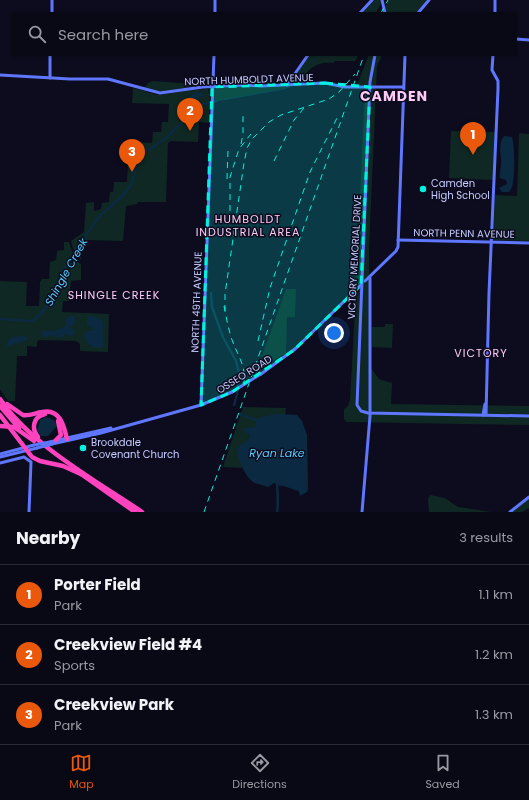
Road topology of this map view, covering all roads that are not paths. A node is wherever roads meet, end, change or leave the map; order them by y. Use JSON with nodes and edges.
{"nodes":[{"id":1,"x":52,"y":0,"type":"edge"},
{"id":2,"x":216,"y":0,"type":"edge"},
{"id":3,"x":372,"y":0,"type":"edge"},
{"id":4,"x":429,"y":0,"type":"edge"},
{"id":5,"x":495,"y":0,"type":"edge"},
{"id":6,"x":382,"y":1,"type":"edge"},
{"id":7,"x":52,"y":12,"type":"edge"},
{"id":8,"x":215,"y":12,"type":"edge"},
{"id":9,"x":361,"y":12,"type":"edge"},
{"id":10,"x":385,"y":12,"type":"edge"},
{"id":11,"x":419,"y":12,"type":"edge"},
{"id":12,"x":494,"y":12,"type":"edge"},
{"id":13,"x":517,"y":39,"type":"edge"},
{"id":14,"x":529,"y":40,"type":"edge"},
{"id":15,"x":50,"y":56,"type":"edge"},
{"id":16,"x":214,"y":56,"type":"edge"},
{"id":17,"x":307,"y":56,"type":"edge"},
{"id":18,"x":375,"y":56,"type":"edge"},
{"id":19,"x":405,"y":56,"type":"edge"},
{"id":20,"x":493,"y":56,"type":"edge"},
{"id":21,"x":0,"y":75,"type":"edge"},
{"id":22,"x":50,"y":78,"type":"junction"},
{"id":23,"x":290,"y":85,"type":"junction"},
{"id":24,"x":212,"y":87,"type":"junction"},
{"id":25,"x":370,"y":87,"type":"junction"},
{"id":26,"x":404,"y":87,"type":"junction"},
{"id":27,"x":398,"y":242,"type":"junction"},
{"id":28,"x":491,"y":242,"type":"junction"},
{"id":29,"x":529,"y":243,"type":"edge"},
{"id":30,"x":370,"y":277,"type":"junction"},
{"id":31,"x":361,"y":285,"type":"junction"},
{"id":32,"x":0,"y":398,"type":"edge"},
{"id":33,"x":0,"y":406,"type":"edge"},
{"id":34,"x":201,"y":406,"type":"junction"},
{"id":35,"x":370,"y":413,"type":"junction"},
{"id":36,"x":0,"y":415,"type":"edge"},
{"id":37,"x":485,"y":415,"type":"junction"},
{"id":38,"x":529,"y":416,"type":"edge"},
{"id":39,"x":58,"y":421,"type":"junction"},
{"id":40,"x":0,"y":426,"type":"edge"},
{"id":41,"x":7,"y":426,"type":"junction"},
{"id":42,"x":65,"y":439,"type":"junction"},
{"id":43,"x":51,"y":443,"type":"junction"},
{"id":44,"x":35,"y":445,"type":"junction"},
{"id":45,"x":25,"y":449,"type":"junction"},
{"id":46,"x":0,"y":456,"type":"edge"},
{"id":47,"x":0,"y":463,"type":"edge"},
{"id":48,"x":86,"y":477,"type":"junction"},
{"id":49,"x":529,"y":497,"type":"edge"},
{"id":50,"x":29,"y":512,"type":"edge"},
{"id":51,"x":136,"y":512,"type":"edge"},
{"id":52,"x":142,"y":512,"type":"edge"},
{"id":53,"x":362,"y":512,"type":"edge"},
{"id":54,"x":510,"y":512,"type":"edge"}],
"edges":[{"from":1,"to":7,"type":"street"},
{"from":2,"to":8,"type":"street"},
{"from":3,"to":9,"type":"street"},
{"from":4,"to":11,"type":"street"},
{"from":5,"to":12,"type":"street"},
{"from":6,"to":10,"type":"street"},
{"from":13,"to":14,"type":"street"},
{"from":15,"to":22,"type":"street"},
{"from":16,"to":24,"type":"street","name":"NORTH 49TH AVENUE"},
{"from":17,"to":23,"type":"street"},
{"from":18,"to":25,"type":"street","name":"VICTORY MEMORIAL DRIVE"},
{"from":19,"to":26,"type":"street"},
{"from":20,"to":28,"type":"street"},
{"from":21,"to":22,"type":"street","name":"NORTH HUMBOLDT AVENUE"},
{"from":22,"to":24,"type":"street","name":"NORTH HUMBOLDT AVENUE"},
{"from":23,"to":24,"type":"street","name":"NORTH HUMBOLDT AVENUE"},
{"from":23,"to":25,"type":"street","name":"NORTH HUMBOLDT AVENUE"},
{"from":24,"to":34,"type":"street","name":"NORTH 49TH AVENUE"},
{"from":25,"to":26,"type":"street","name":"NORTH HUMBOLDT AVENUE"},
{"from":25,"to":31,"type":"street","name":"VICTORY MEMORIAL DRIVE"},
{"from":26,"to":27,"type":"street"},
{"from":27,"to":28,"type":"street","name":"NORTH PENN AVENUE"},
{"from":27,"to":30,"type":"street","name":"OSSEO ROAD"},
{"from":28,"to":29,"type":"street","name":"NORTH PENN AVENUE"},
{"from":28,"to":37,"type":"street"},
{"from":30,"to":31,"type":"street","name":"OSSEO ROAD"},
{"from":30,"to":35,"type":"street"},
{"from":31,"to":34,"type":"street","name":"OSSEO ROAD","bridge":true},
{"from":31,"to":35,"type":"street","name":"VICTORY MEMORIAL DRIVE"},
{"from":32,"to":42,"type":"highway"},
{"from":32,"to":43,"type":"highway"},
{"from":33,"to":44,"type":"highway"},
{"from":34,"to":42,"type":"street","name":"OSSEO ROAD"},
{"from":35,"to":37,"type":"street"},
{"from":35,"to":53,"type":"street"},
{"from":36,"to":41,"type":"highway"},
{"from":37,"to":38,"type":"street"},
{"from":39,"to":42,"type":"highway"},
{"from":39,"to":43,"type":"highway"},
{"from":39,"to":43,"type":"highway"},
{"from":40,"to":41,"type":"highway"},
{"from":41,"to":44,"type":"highway"},
{"from":41,"to":45,"type":"highway"},
{"from":42,"to":43,"type":"street","name":"OSSEO ROAD"},
{"from":43,"to":44,"type":"street","name":"OSSEO ROAD","bridge":true},
{"from":43,"to":52,"type":"highway"},
{"from":44,"to":45,"type":"street","name":"OSSEO ROAD"},
{"from":44,"to":48,"type":"highway"},
{"from":45,"to":46,"type":"street","name":"OSSEO ROAD"},
{"from":45,"to":48,"type":"highway"},
{"from":47,"to":50,"type":"street"},
{"from":48,"to":51,"type":"highway"},
{"from":49,"to":54,"type":"street"}]}
